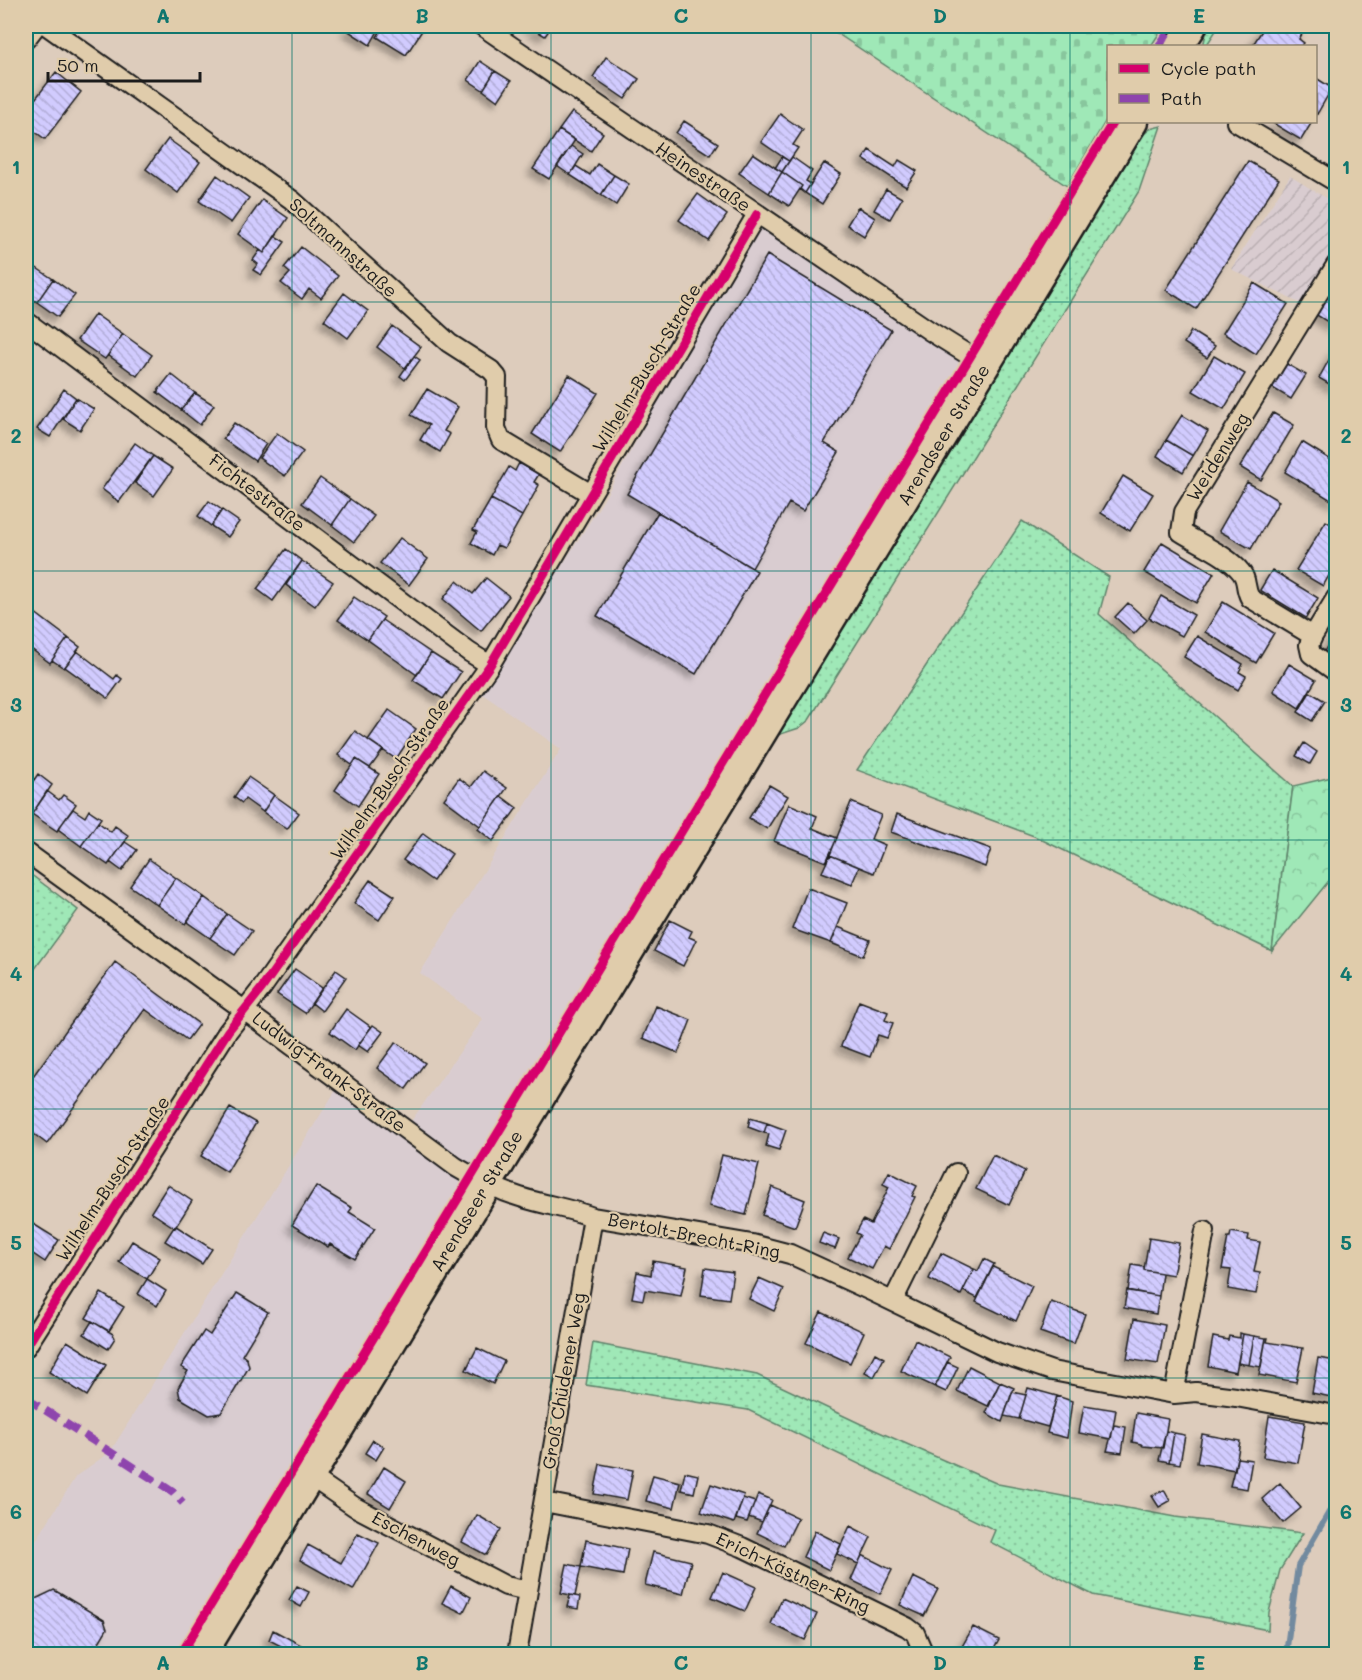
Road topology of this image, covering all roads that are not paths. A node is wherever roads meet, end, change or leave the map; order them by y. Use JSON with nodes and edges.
{"nodes":[{"id":1,"x":36,"y":26,"type":"edge"},
{"id":2,"x":47,"y":26,"type":"edge"},
{"id":3,"x":482,"y":26,"type":"edge"},
{"id":4,"x":1192,"y":26,"type":"edge"},
{"id":5,"x":26,"y":39,"type":"edge"},
{"id":6,"x":1180,"y":45,"type":"edge"},
{"id":7,"x":1132,"y":123,"type":"edge"},
{"id":8,"x":1238,"y":123,"type":"edge"},
{"id":9,"x":1336,"y":182,"type":"edge"},
{"id":10,"x":757,"y":214,"type":"junction"},
{"id":11,"x":1336,"y":265,"type":"edge"},
{"id":12,"x":26,"y":321,"type":"edge"},
{"id":13,"x":986,"y":366,"type":"junction"},
{"id":14,"x":591,"y":494,"type":"junction"},
{"id":15,"x":1336,"y":598,"type":"edge"},
{"id":16,"x":1313,"y":636,"type":"junction"},
{"id":17,"x":490,"y":664,"type":"junction"},
{"id":18,"x":1336,"y":672,"type":"edge"},
{"id":19,"x":26,"y":852,"type":"edge"},
{"id":20,"x":244,"y":1010,"type":"junction"},
{"id":21,"x":956,"y":1173,"type":"dead end"},
{"id":22,"x":488,"y":1184,"type":"junction"},
{"id":23,"x":593,"y":1217,"type":"junction"},
{"id":24,"x":1205,"y":1231,"type":"dead end"},
{"id":25,"x":893,"y":1301,"type":"junction"},
{"id":26,"x":26,"y":1347,"type":"edge"},
{"id":27,"x":1174,"y":1394,"type":"junction"},
{"id":28,"x":1336,"y":1415,"type":"edge"},
{"id":29,"x":310,"y":1476,"type":"junction"},
{"id":30,"x":544,"y":1502,"type":"junction"},
{"id":31,"x":528,"y":1591,"type":"junction"},
{"id":32,"x":921,"y":1653,"type":"edge"},
{"id":33,"x":202,"y":1654,"type":"edge"},
{"id":34,"x":517,"y":1654,"type":"edge"}],
"edges":[{"from":1,"to":5,"type":"street"},
{"from":2,"to":14,"type":"street","name":"Soltmannstraße"},
{"from":3,"to":10,"type":"street","name":"Heinestraße"},
{"from":4,"to":6,"type":"main road"},
{"from":7,"to":13,"type":"main road","name":"Arendseer Straße"},
{"from":8,"to":9,"type":"street"},
{"from":10,"to":13,"type":"street","name":"Heinestraße"},
{"from":10,"to":14,"type":"street","name":"Wilhelm-Busch-Straße"},
{"from":11,"to":16,"type":"street","name":"Weidenweg"},
{"from":12,"to":17,"type":"street","name":"Fichtestraße"},
{"from":13,"to":22,"type":"main road","name":"Arendseer Straße"},
{"from":14,"to":17,"type":"street","name":"Wilhelm-Busch-Straße"},
{"from":15,"to":16,"type":"street"},
{"from":16,"to":18,"type":"street"},
{"from":17,"to":20,"type":"street","name":"Wilhelm-Busch-Straße"},
{"from":19,"to":20,"type":"street","name":"Ludwig-Frank-Straße"},
{"from":20,"to":22,"type":"street","name":"Ludwig-Frank-Straße"},
{"from":20,"to":26,"type":"street","name":"Wilhelm-Busch-Straße"},
{"from":21,"to":25,"type":"street"},
{"from":22,"to":23,"type":"street"},
{"from":22,"to":29,"type":"main road","name":"Arendseer Straße"},
{"from":23,"to":25,"type":"street","name":"Bertolt-Brecht-Ring"},
{"from":23,"to":30,"type":"street","name":"Groß Chüdener Weg"},
{"from":24,"to":27,"type":"street"},
{"from":25,"to":27,"type":"street","name":"Bertolt-Brecht-Ring"},
{"from":27,"to":28,"type":"street","name":"Bertolt-Brecht-Ring"},
{"from":29,"to":31,"type":"street","name":"Eschenweg"},
{"from":29,"to":33,"type":"main road","name":"Arendseer Straße"},
{"from":30,"to":31,"type":"street","name":"Groß Chüdener Weg"},
{"from":30,"to":32,"type":"street","name":"Erich-Kästner-Ring"},
{"from":31,"to":34,"type":"street","name":"Groß Chüdener Weg"}]}
